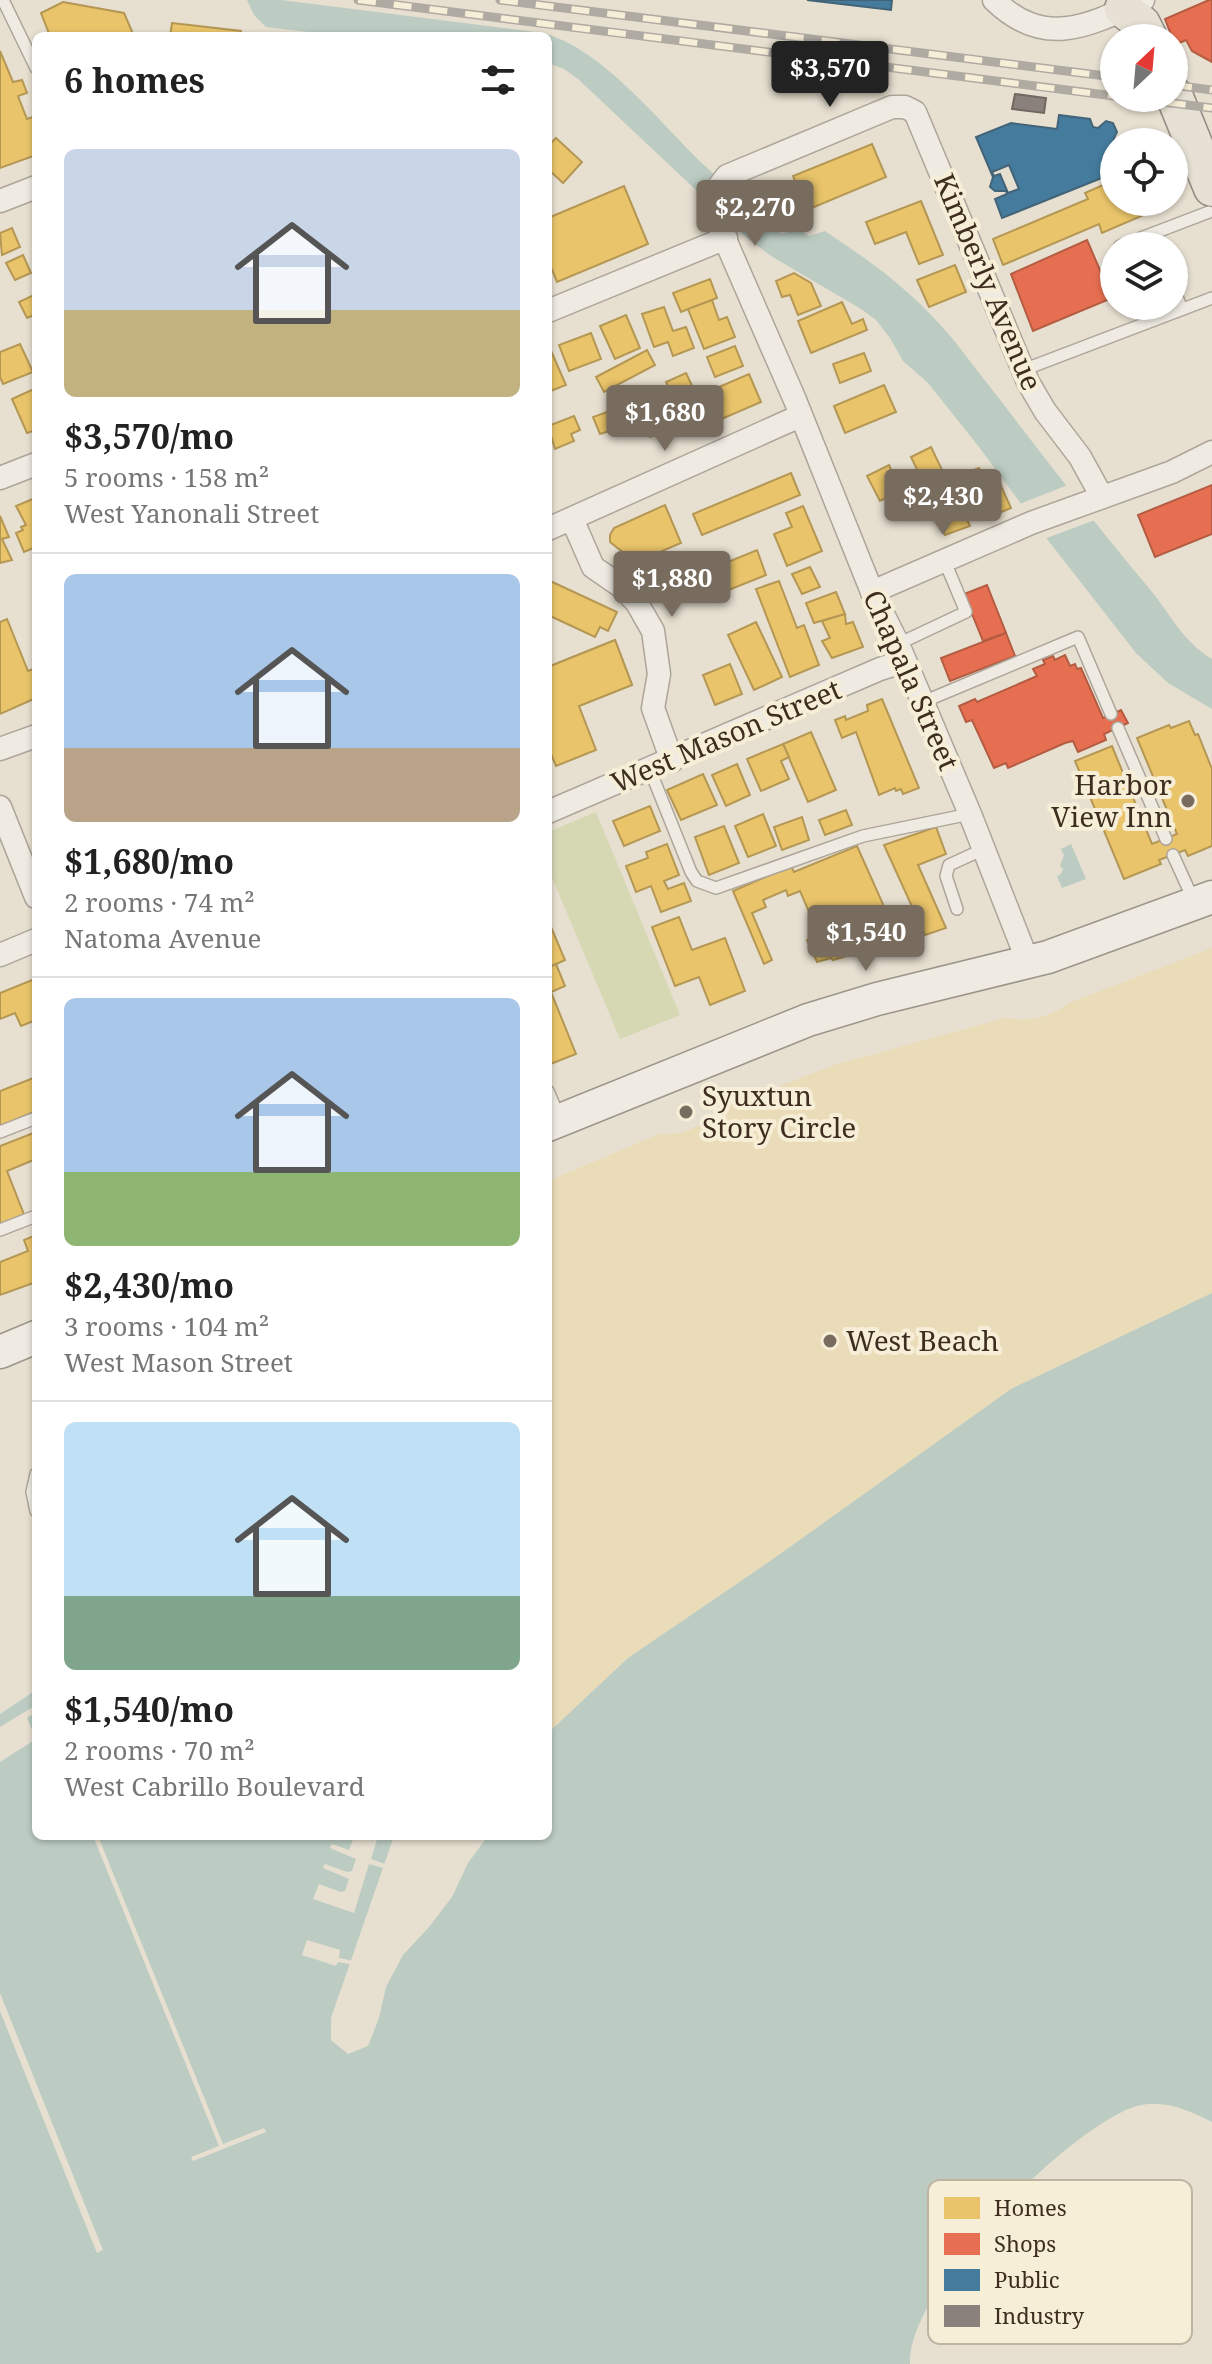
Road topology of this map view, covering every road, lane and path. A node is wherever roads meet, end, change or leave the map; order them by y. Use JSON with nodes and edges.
{"nodes":[{"id":1,"x":3,"y":0,"type":"edge"},
{"id":2,"x":994,"y":0,"type":"edge"},
{"id":3,"x":1127,"y":12,"type":"edge"},
{"id":4,"x":32,"y":60,"type":"edge"},
{"id":5,"x":1180,"y":112,"type":"edge"},
{"id":6,"x":724,"y":178,"type":"joint"},
{"id":7,"x":1188,"y":185,"type":"edge"},
{"id":8,"x":32,"y":189,"type":"edge"},
{"id":9,"x":0,"y":201,"type":"edge"},
{"id":10,"x":1211,"y":203,"type":"edge"},
{"id":11,"x":722,"y":230,"type":"junction"},
{"id":12,"x":1149,"y":232,"type":"edge"},
{"id":13,"x":1212,"y":298,"type":"edge"},
{"id":14,"x":1188,"y":307,"type":"edge"},
{"id":15,"x":552,"y":309,"type":"edge"},
{"id":16,"x":1153,"y":320,"type":"edge"},
{"id":17,"x":1023,"y":370,"type":"junction"},
{"id":18,"x":800,"y":416,"type":"junction"},
{"id":19,"x":1212,"y":452,"type":"edge"},
{"id":20,"x":32,"y":466,"type":"edge"},
{"id":21,"x":0,"y":478,"type":"edge"},
{"id":22,"x":1091,"y":500,"type":"junction"},
{"id":23,"x":572,"y":519,"type":"junction"},
{"id":24,"x":552,"y":527,"type":"edge"},
{"id":25,"x":945,"y":562,"type":"junction"},
{"id":26,"x":872,"y":592,"type":"junction"},
{"id":27,"x":902,"y":653,"type":"junction"},
{"id":28,"x":923,"y":702,"type":"junction"},
{"id":29,"x":1111,"y":714,"type":"dead end"},
{"id":30,"x":1118,"y":728,"type":"dead end"},
{"id":31,"x":32,"y":737,"type":"edge"},
{"id":32,"x":0,"y":749,"type":"edge"},
{"id":33,"x":672,"y":761,"type":"junction"},
{"id":34,"x":650,"y":770,"type":"junction"},
{"id":35,"x":0,"y":807,"type":"edge"},
{"id":36,"x":552,"y":810,"type":"edge"},
{"id":37,"x":970,"y":814,"type":"junction"},
{"id":38,"x":6,"y":835,"type":"edge"},
{"id":39,"x":1166,"y":839,"type":"dead end"},
{"id":40,"x":984,"y":849,"type":"junction"},
{"id":41,"x":1173,"y":855,"type":"dead end"},
{"id":42,"x":32,"y":889,"type":"edge"},
{"id":43,"x":1203,"y":900,"type":"edge"},
{"id":44,"x":957,"y":909,"type":"dead end"},
{"id":45,"x":32,"y":942,"type":"edge"},
{"id":46,"x":0,"y":955,"type":"edge"},
{"id":47,"x":1028,"y":962,"type":"junction"},
{"id":48,"x":552,"y":1112,"type":"edge"},
{"id":49,"x":32,"y":1120,"type":"edge"},
{"id":50,"x":0,"y":1132,"type":"edge"},
{"id":51,"x":32,"y":1218,"type":"edge"},
{"id":52,"x":0,"y":1230,"type":"edge"},
{"id":53,"x":32,"y":1339,"type":"edge"},
{"id":54,"x":0,"y":1352,"type":"edge"}],
"edges":[{"from":1,"to":4,"type":"lane"},
{"from":2,"to":3,"type":"street"},
{"from":5,"to":10,"type":"main road"},
{"from":6,"to":11,"type":"street","name":"Chapala Street"},
{"from":6,"to":17,"type":"street","name":"Kimberly Avenue"},
{"from":7,"to":10,"type":"main road"},
{"from":8,"to":9,"type":"street"},
{"from":10,"to":12,"type":"lane"},
{"from":11,"to":15,"type":"street"},
{"from":11,"to":18,"type":"street","name":"Chapala Street"},
{"from":13,"to":14,"type":"lane"},
{"from":16,"to":17,"type":"lane"},
{"from":17,"to":22,"type":"street","name":"Kimberly Avenue"},
{"from":18,"to":23,"type":"street"},
{"from":18,"to":26,"type":"street","name":"Chapala Street"},
{"from":19,"to":22,"type":"street"},
{"from":20,"to":21,"type":"street"},
{"from":22,"to":25,"type":"street"},
{"from":23,"to":24,"type":"street"},
{"from":23,"to":33,"type":"street"},
{"from":25,"to":26,"type":"street"},
{"from":25,"to":27,"type":"lane"},
{"from":26,"to":27,"type":"street","name":"Chapala Street"},
{"from":27,"to":28,"type":"street","name":"Chapala Street"},
{"from":27,"to":33,"type":"street","name":"West Mason Street"},
{"from":28,"to":29,"type":"lane"},
{"from":28,"to":37,"type":"street","name":"Chapala Street"},
{"from":30,"to":39,"type":"lane"},
{"from":31,"to":32,"type":"street"},
{"from":33,"to":34,"type":"street","name":"West Mason Street"},
{"from":34,"to":36,"type":"street","name":"West Mason Street"},
{"from":34,"to":37,"type":"lane"},
{"from":35,"to":38,"type":"street"},
{"from":37,"to":40,"type":"street","name":"Chapala Street"},
{"from":38,"to":42,"type":"street"},
{"from":40,"to":44,"type":"lane"},
{"from":40,"to":47,"type":"street","name":"Chapala Street"},
{"from":41,"to":43,"type":"lane"},
{"from":43,"to":47,"type":"main road"},
{"from":45,"to":46,"type":"street"},
{"from":47,"to":48,"type":"main road"},
{"from":49,"to":50,"type":"lane"},
{"from":51,"to":52,"type":"lane"},
{"from":53,"to":54,"type":"main road"}]}
